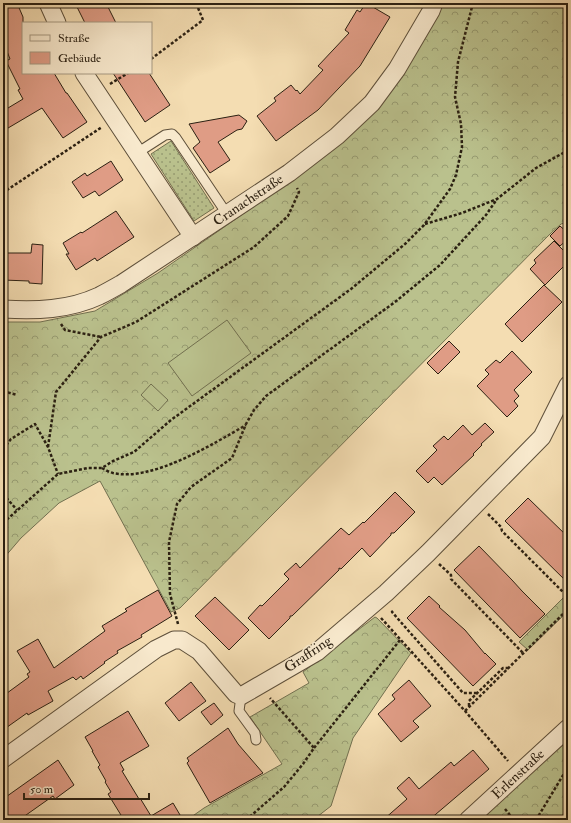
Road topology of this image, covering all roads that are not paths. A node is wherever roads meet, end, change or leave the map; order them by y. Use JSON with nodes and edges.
{"nodes":[{"id":1,"x":48,"y":3,"type":"edge"},
{"id":2,"x":434,"y":3,"type":"edge"},
{"id":3,"x":57,"y":22,"type":"edge"},
{"id":4,"x":85,"y":74,"type":"edge"},
{"id":5,"x":137,"y":153,"type":"junction"},
{"id":6,"x":227,"y":214,"type":"junction"},
{"id":7,"x":193,"y":237,"type":"junction"},
{"id":8,"x":3,"y":309,"type":"edge"},
{"id":9,"x":568,"y":384,"type":"edge"},
{"id":10,"x":241,"y":696,"type":"junction"},
{"id":11,"x":568,"y":728,"type":"edge"},
{"id":12,"x":256,"y":740,"type":"dead end"},
{"id":13,"x":3,"y":759,"type":"edge"},
{"id":14,"x":468,"y":820,"type":"edge"}],
"edges":[{"from":1,"to":3,"type":"street"},
{"from":2,"to":6,"type":"street","name":"Cranachstraße"},
{"from":4,"to":5,"type":"street"},
{"from":5,"to":6,"type":"lane"},
{"from":5,"to":7,"type":"street"},
{"from":6,"to":7,"type":"street","name":"Cranachstraße"},
{"from":7,"to":8,"type":"street","name":"Cranachstraße"},
{"from":9,"to":10,"type":"street","name":"Graffring"},
{"from":10,"to":12,"type":"lane"},
{"from":10,"to":13,"type":"street"},
{"from":11,"to":14,"type":"street","name":"Erlenstraße"}]}
